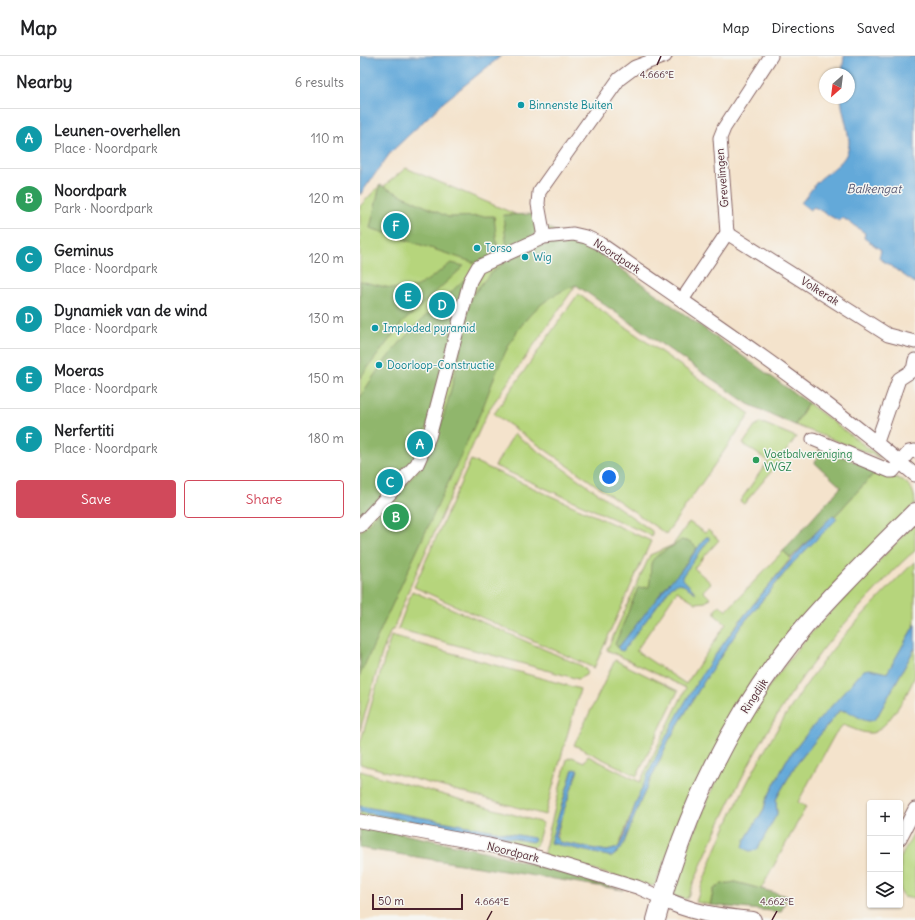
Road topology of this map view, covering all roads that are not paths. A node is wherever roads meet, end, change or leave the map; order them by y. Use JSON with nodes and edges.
{"nodes":[{"id":1,"x":665,"y":56,"type":"edge"},
{"id":2,"x":771,"y":56,"type":"edge"},
{"id":3,"x":727,"y":233,"type":"junction"},
{"id":4,"x":544,"y":237,"type":"junction"},
{"id":5,"x":682,"y":300,"type":"junction"},
{"id":6,"x":915,"y":342,"type":"edge"},
{"id":7,"x":915,"y":360,"type":"edge"},
{"id":8,"x":813,"y":439,"type":"dead end"},
{"id":9,"x":877,"y":442,"type":"junction"},
{"id":10,"x":915,"y":451,"type":"edge"},
{"id":11,"x":901,"y":463,"type":"junction"},
{"id":12,"x":915,"y":475,"type":"edge"},
{"id":13,"x":915,"y":512,"type":"edge"},
{"id":14,"x":360,"y":526,"type":"edge"},
{"id":15,"x":915,"y":809,"type":"edge"},
{"id":16,"x":360,"y":821,"type":"edge"},
{"id":17,"x":901,"y":836,"type":"edge"},
{"id":18,"x":662,"y":898,"type":"junction"},
{"id":19,"x":656,"y":920,"type":"edge"},
{"id":20,"x":753,"y":920,"type":"edge"}],
"edges":[{"from":1,"to":4,"type":"street"},
{"from":2,"to":3,"type":"street","name":"Grevelingen"},
{"from":3,"to":5,"type":"street"},
{"from":3,"to":6,"type":"street","name":"Volkerak"},
{"from":4,"to":5,"type":"street","name":"Noordpark"},
{"from":4,"to":14,"type":"street","name":"Noordpark"},
{"from":5,"to":9,"type":"street","name":"Noordpark"},
{"from":7,"to":9,"type":"street"},
{"from":8,"to":11,"type":"street"},
{"from":9,"to":11,"type":"street","name":"Noordpark"},
{"from":10,"to":11,"type":"street"},
{"from":11,"to":12,"type":"street","name":"Noordpark"},
{"from":13,"to":18,"type":"main road","name":"Ringdijk"},
{"from":15,"to":17,"type":"street"},
{"from":16,"to":18,"type":"street","name":"Noordpark"},
{"from":18,"to":19,"type":"main road","name":"Ringdijk"},
{"from":18,"to":20,"type":"street"}]}
